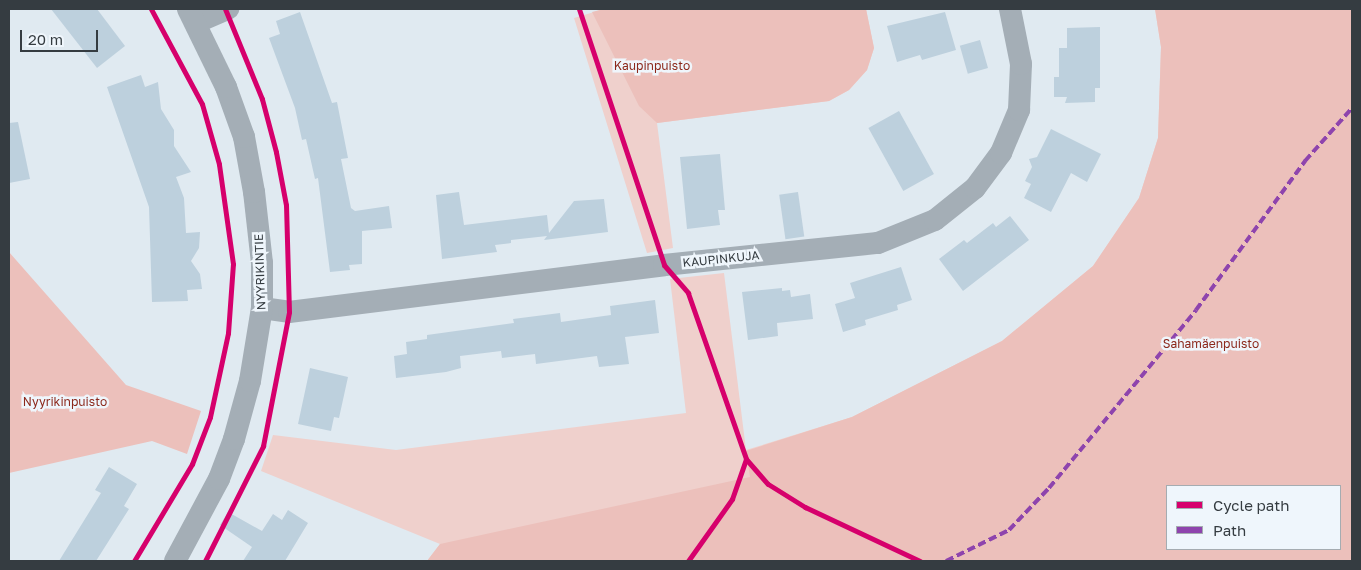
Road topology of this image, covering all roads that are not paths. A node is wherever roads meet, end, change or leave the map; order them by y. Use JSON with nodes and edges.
{"nodes":[{"id":1,"x":228,"y":9,"type":"edge"},
{"id":2,"x":1010,"y":9,"type":"edge"},
{"id":3,"x":192,"y":16,"type":"edge"},
{"id":4,"x":262,"y":308,"type":"junction"},
{"id":5,"x":175,"y":561,"type":"edge"}],
"edges":[{"from":1,"to":3,"type":"street"},
{"from":2,"to":4,"type":"street","name":"KAUPINKUJA"},
{"from":3,"to":4,"type":"street","name":"NYYRIKINTIE"},
{"from":4,"to":5,"type":"street","name":"NYYRIKINTIE"}]}
